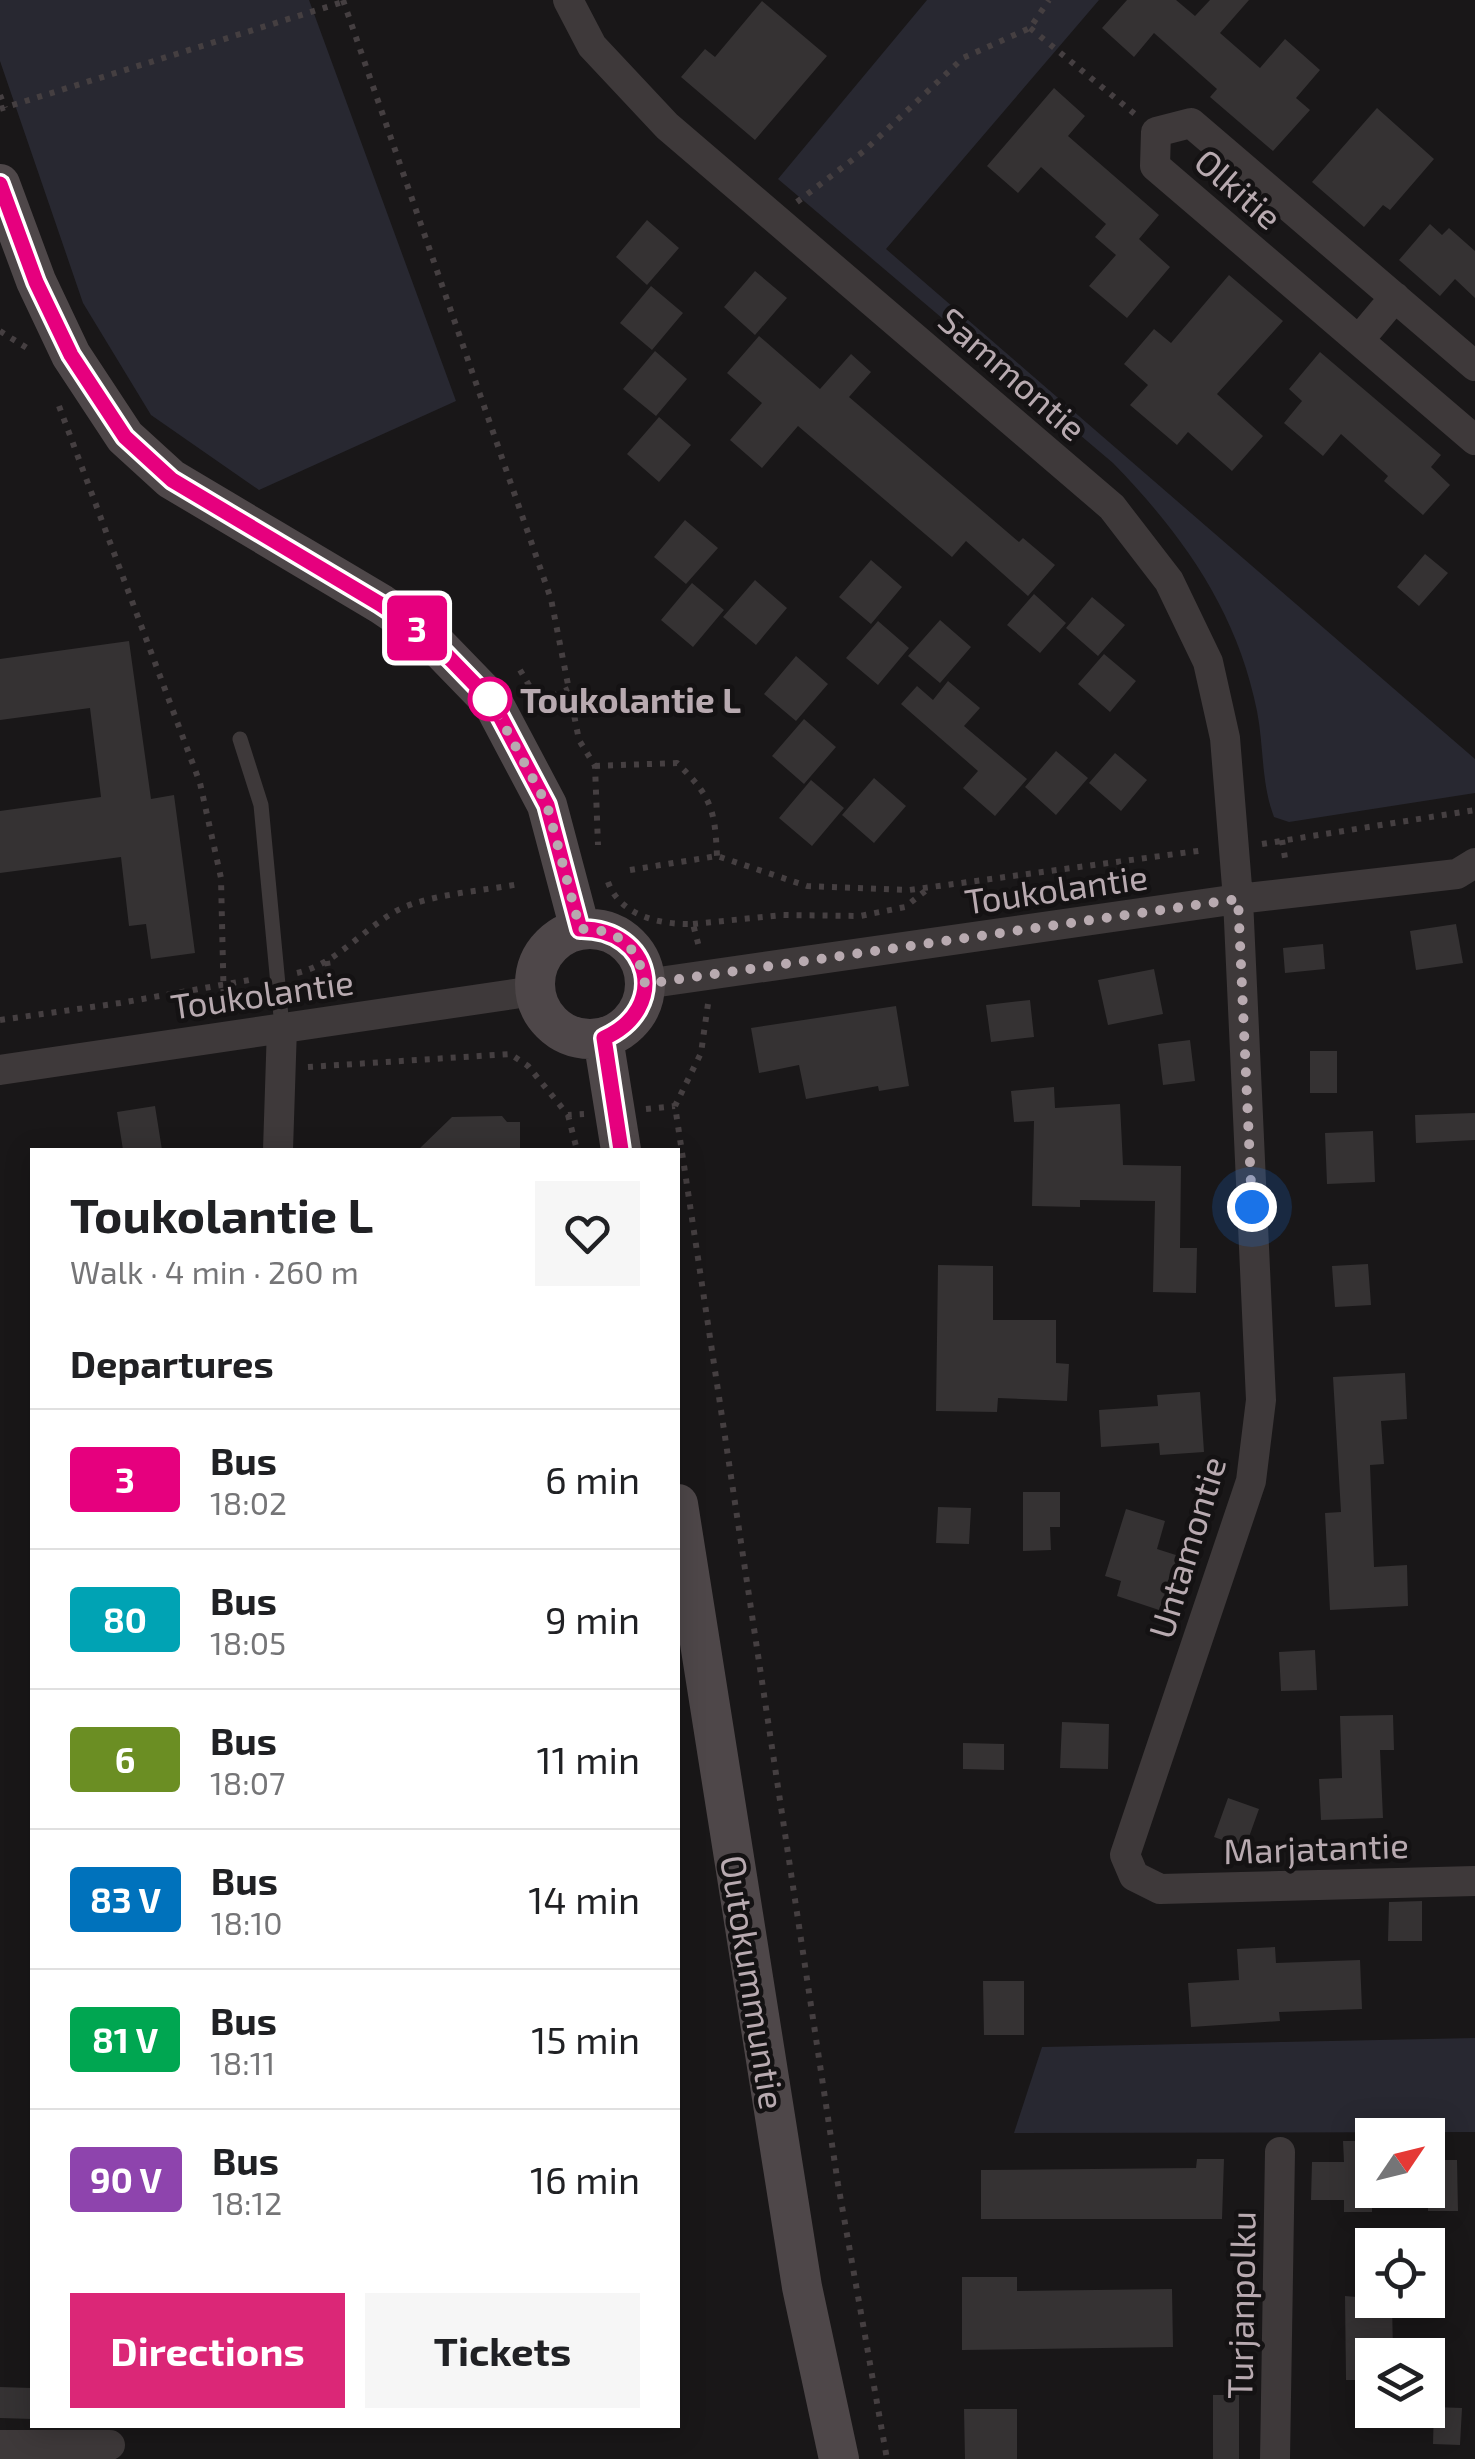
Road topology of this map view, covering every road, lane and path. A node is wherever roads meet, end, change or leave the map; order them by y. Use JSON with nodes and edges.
{"nodes":[{"id":1,"x":568,"y":0,"type":"edge"},
{"id":2,"x":1049,"y":0,"type":"edge"},
{"id":3,"x":343,"y":1,"type":"edge"},
{"id":4,"x":1030,"y":28,"type":"junction"},
{"id":5,"x":0,"y":94,"type":"edge"},
{"id":6,"x":2,"y":108,"type":"edge"},
{"id":7,"x":1156,"y":132,"type":"junction"},
{"id":8,"x":0,"y":184,"type":"edge"},
{"id":9,"x":792,"y":206,"type":"dead end"},
{"id":10,"x":1395,"y":297,"type":"junction"},
{"id":11,"x":0,"y":330,"type":"edge"},
{"id":12,"x":1359,"y":340,"type":"junction"},
{"id":13,"x":41,"y":357,"type":"dead end"},
{"id":14,"x":1475,"y":366,"type":"edge"},
{"id":15,"x":1475,"y":440,"type":"edge"},
{"id":16,"x":520,"y":670,"type":"dead end"},
{"id":17,"x":568,"y":689,"type":"junction"},
{"id":18,"x":240,"y":739,"type":"dead end"},
{"id":19,"x":595,"y":766,"type":"junction"},
{"id":20,"x":1475,"y":810,"type":"edge"},
{"id":21,"x":1234,"y":846,"type":"junction"},
{"id":22,"x":718,"y":856,"type":"junction"},
{"id":23,"x":602,"y":860,"type":"dead end"},
{"id":24,"x":1475,"y":863,"type":"edge"},
{"id":25,"x":630,"y":870,"type":"dead end"},
{"id":26,"x":606,"y":874,"type":"dead end"},
{"id":27,"x":930,"y":887,"type":"junction"},
{"id":28,"x":1238,"y":899,"type":"junction"},
{"id":29,"x":694,"y":924,"type":"junction"},
{"id":30,"x":580,"y":929,"type":"junction"},
{"id":31,"x":705,"y":976,"type":"junction"},
{"id":32,"x":645,"y":984,"type":"junction"},
{"id":33,"x":534,"y":991,"type":"junction"},
{"id":34,"x":282,"y":1027,"type":"junction"},
{"id":35,"x":604,"y":1038,"type":"junction"},
{"id":36,"x":0,"y":1070,"type":"edge"},
{"id":37,"x":568,"y":1115,"type":"dead end"},
{"id":38,"x":278,"y":1148,"type":"edge"},
{"id":39,"x":576,"y":1148,"type":"edge"},
{"id":40,"x":621,"y":1148,"type":"edge"},
{"id":41,"x":680,"y":1517,"type":"edge"},
{"id":42,"x":1475,"y":1880,"type":"edge"},
{"id":43,"x":1160,"y":1889,"type":"joint"},
{"id":44,"x":1280,"y":2152,"type":"dead end"},
{"id":45,"x":110,"y":2443,"type":"edge"},
{"id":46,"x":0,"y":2445,"type":"edge"},
{"id":47,"x":839,"y":2459,"type":"edge"},
{"id":48,"x":887,"y":2459,"type":"edge"},
{"id":49,"x":1276,"y":2459,"type":"edge"}],
"edges":[{"from":1,"to":21,"type":"street","name":"Sammontie"},
{"from":2,"to":4,"type":"path"},
{"from":3,"to":6,"type":"path"},
{"from":3,"to":17,"type":"path"},
{"from":4,"to":7,"type":"path"},
{"from":4,"to":9,"type":"path"},
{"from":5,"to":6,"type":"path"},
{"from":7,"to":10,"type":"street","name":"Olkitie"},
{"from":7,"to":12,"type":"street","name":"Olkitie"},
{"from":8,"to":30,"type":"main road"},
{"from":10,"to":12,"type":"street"},
{"from":10,"to":14,"type":"street","name":"Olkitie"},
{"from":11,"to":13,"type":"path"},
{"from":12,"to":15,"type":"street","name":"Olkitie"},
{"from":16,"to":17,"type":"path"},
{"from":17,"to":19,"type":"path"},
{"from":18,"to":34,"type":"lane"},
{"from":19,"to":22,"type":"path"},
{"from":19,"to":23,"type":"path"},
{"from":20,"to":21,"type":"path"},
{"from":21,"to":27,"type":"path"},
{"from":21,"to":28,"type":"street","name":"Sammontie"},
{"from":22,"to":25,"type":"path"},
{"from":22,"to":27,"type":"path"},
{"from":24,"to":28,"type":"street","name":"Toukolantie"},
{"from":26,"to":29,"type":"path"},
{"from":27,"to":29,"type":"path"},
{"from":28,"to":31,"type":"street","name":"Toukolantie"},
{"from":28,"to":43,"type":"street","name":"Untamontie"},
{"from":29,"to":31,"type":"path"},
{"from":30,"to":32,"type":"main road"},
{"from":30,"to":33,"type":"main road"},
{"from":31,"to":32,"type":"street","name":"Toukolantie"},
{"from":31,"to":48,"type":"path"},
{"from":32,"to":35,"type":"main road"},
{"from":33,"to":34,"type":"street","name":"Toukolantie"},
{"from":33,"to":35,"type":"main road"},
{"from":34,"to":36,"type":"street","name":"Toukolantie"},
{"from":34,"to":38,"type":"street"},
{"from":35,"to":40,"type":"main road"},
{"from":37,"to":39,"type":"path"},
{"from":41,"to":47,"type":"main road","name":"Outokummuntie"},
{"from":42,"to":43,"type":"street","name":"Marjatantie"},
{"from":44,"to":49,"type":"street","name":"Turjanpolku"},
{"from":45,"to":46,"type":"street"}]}
